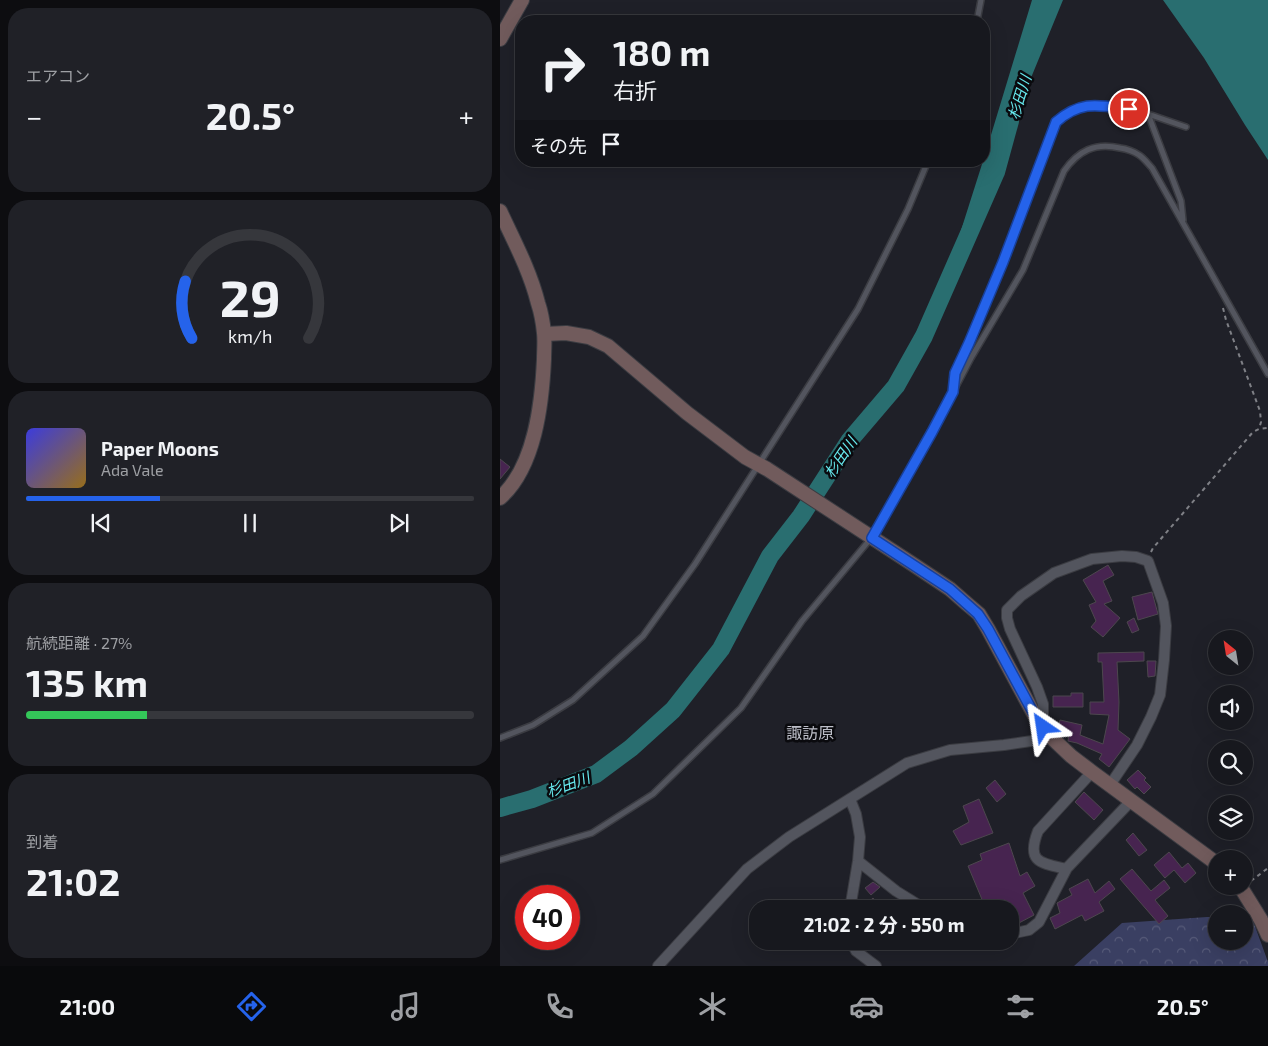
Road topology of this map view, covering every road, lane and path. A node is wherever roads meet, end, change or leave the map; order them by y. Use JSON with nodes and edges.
{"nodes":[{"id":1,"x":522,"y":0,"type":"edge"},
{"id":2,"x":981,"y":0,"type":"edge"},
{"id":3,"x":978,"y":15,"type":"edge"},
{"id":4,"x":500,"y":38,"type":"edge"},
{"id":5,"x":1148,"y":114,"type":"junction"},
{"id":6,"x":1186,"y":127,"type":"dead end"},
{"id":7,"x":926,"y":167,"type":"edge"},
{"id":8,"x":500,"y":211,"type":"edge"},
{"id":9,"x":1183,"y":223,"type":"junction"},
{"id":10,"x":1224,"y":296,"type":"junction"},
{"id":11,"x":545,"y":334,"type":"junction"},
{"id":12,"x":1268,"y":374,"type":"edge"},
{"id":13,"x":953,"y":392,"type":"junction"},
{"id":14,"x":1258,"y":428,"type":"junction"},
{"id":15,"x":1268,"y":430,"type":"edge"},
{"id":16,"x":763,"y":467,"type":"junction"},
{"id":17,"x":500,"y":498,"type":"edge"},
{"id":18,"x":872,"y":538,"type":"junction"},
{"id":19,"x":1148,"y":561,"type":"junction"},
{"id":20,"x":1047,"y":733,"type":"junction"},
{"id":21,"x":500,"y":738,"type":"edge"},
{"id":22,"x":1092,"y":772,"type":"junction"},
{"id":23,"x":1110,"y":785,"type":"junction"},
{"id":24,"x":850,"y":798,"type":"junction"},
{"id":25,"x":1132,"y":800,"type":"junction"},
{"id":26,"x":1208,"y":857,"type":"edge"},
{"id":27,"x":500,"y":860,"type":"edge"},
{"id":28,"x":858,"y":861,"type":"junction"},
{"id":29,"x":1268,"y":868,"type":"edge"},
{"id":30,"x":1066,"y":869,"type":"junction"},
{"id":31,"x":1253,"y":879,"type":"edge"},
{"id":32,"x":1246,"y":895,"type":"edge"},
{"id":33,"x":852,"y":900,"type":"edge"},
{"id":34,"x":910,"y":900,"type":"edge"},
{"id":35,"x":1019,"y":932,"type":"edge"},
{"id":36,"x":1268,"y":935,"type":"edge"},
{"id":37,"x":856,"y":950,"type":"edge"},
{"id":38,"x":658,"y":966,"type":"edge"},
{"id":39,"x":876,"y":966,"type":"edge"}],
"edges":[{"from":1,"to":4,"type":"street"},
{"from":2,"to":3,"type":"lane"},
{"from":5,"to":6,"type":"lane"},
{"from":5,"to":9,"type":"lane"},
{"from":5,"to":13,"type":"lane"},
{"from":7,"to":16,"type":"lane"},
{"from":8,"to":11,"type":"street"},
{"from":9,"to":10,"type":"lane"},
{"from":9,"to":13,"type":"lane"},
{"from":10,"to":12,"type":"lane"},
{"from":10,"to":14,"type":"path"},
{"from":11,"to":16,"type":"street"},
{"from":11,"to":17,"type":"street"},
{"from":13,"to":18,"type":"lane"},
{"from":14,"to":15,"type":"path"},
{"from":14,"to":19,"type":"path"},
{"from":16,"to":18,"type":"street"},
{"from":16,"to":21,"type":"lane"},
{"from":18,"to":20,"type":"street"},
{"from":18,"to":27,"type":"lane"},
{"from":19,"to":20,"type":"street"},
{"from":19,"to":23,"type":"street"},
{"from":20,"to":22,"type":"street"},
{"from":20,"to":24,"type":"street"},
{"from":22,"to":23,"type":"street"},
{"from":22,"to":30,"type":"street"},
{"from":23,"to":25,"type":"street"},
{"from":24,"to":28,"type":"street"},
{"from":24,"to":38,"type":"street"},
{"from":25,"to":26,"type":"street"},
{"from":25,"to":30,"type":"street"},
{"from":28,"to":33,"type":"street"},
{"from":28,"to":34,"type":"street"},
{"from":29,"to":31,"type":"path"},
{"from":30,"to":35,"type":"street"},
{"from":32,"to":36,"type":"street"},
{"from":37,"to":39,"type":"street"}]}
